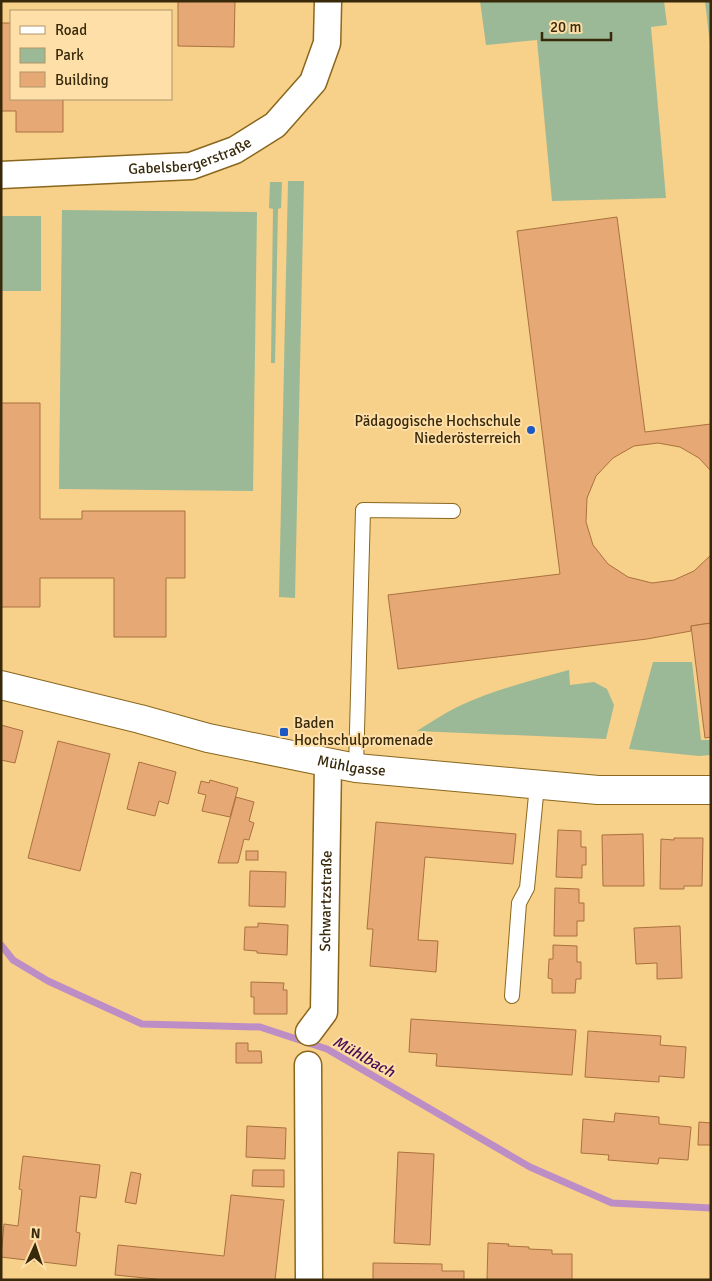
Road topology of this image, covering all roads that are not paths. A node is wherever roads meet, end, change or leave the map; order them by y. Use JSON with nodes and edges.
{"nodes":[{"id":1,"x":328,"y":1,"type":"edge"},
{"id":2,"x":1,"y":175,"type":"edge"},
{"id":3,"x":453,"y":511,"type":"dead end"},
{"id":4,"x":1,"y":685,"type":"edge"},
{"id":5,"x":328,"y":764,"type":"junction"},
{"id":6,"x":356,"y":768,"type":"junction"},
{"id":7,"x":537,"y":784,"type":"junction"},
{"id":8,"x":711,"y":790,"type":"edge"},
{"id":9,"x":512,"y":996,"type":"dead end"},
{"id":10,"x":309,"y":1032,"type":"dead end"},
{"id":11,"x":308,"y":1064,"type":"dead end"},
{"id":12,"x":309,"y":1280,"type":"edge"}],
"edges":[{"from":1,"to":2,"type":"street","name":"Gabelsbergerstraße"},
{"from":3,"to":6,"type":"lane"},
{"from":4,"to":5,"type":"street","name":"Mühlgasse"},
{"from":5,"to":6,"type":"street","name":"Mühlgasse"},
{"from":5,"to":10,"type":"street","name":"Schwartzstraße"},
{"from":6,"to":7,"type":"street","name":"Mühlgasse"},
{"from":7,"to":8,"type":"street","name":"Mühlgasse"},
{"from":7,"to":9,"type":"lane"},
{"from":11,"to":12,"type":"street"}]}
